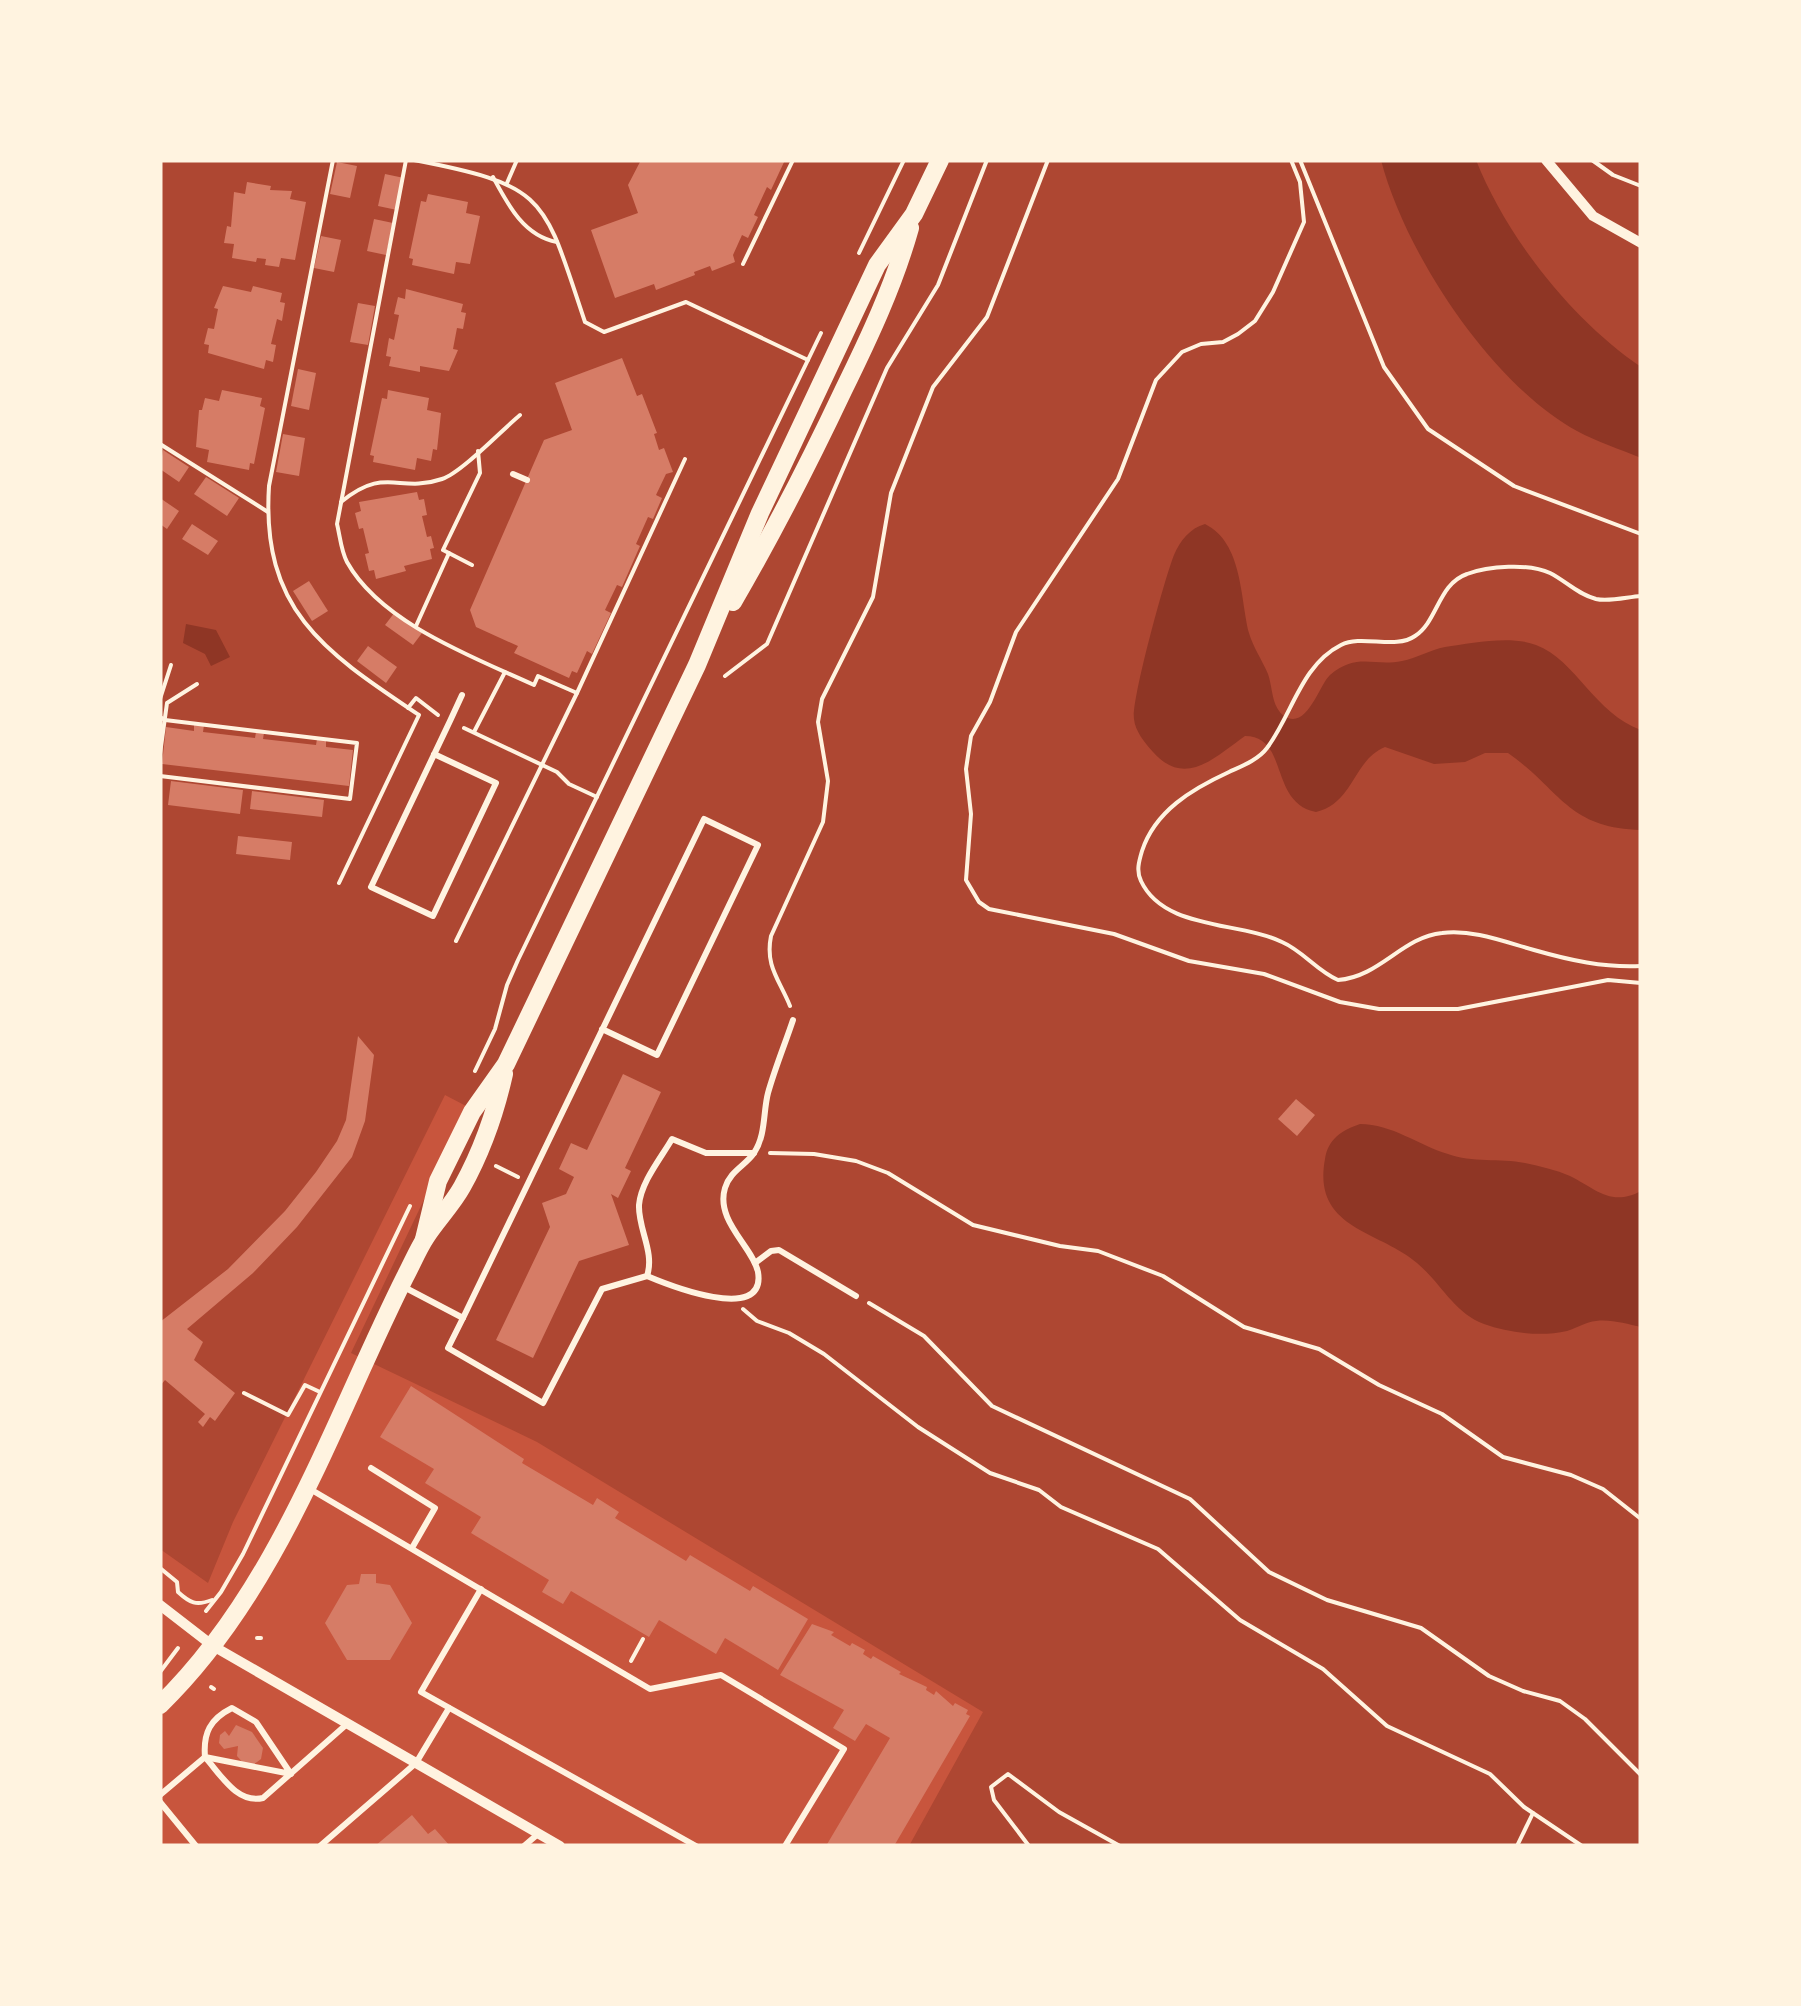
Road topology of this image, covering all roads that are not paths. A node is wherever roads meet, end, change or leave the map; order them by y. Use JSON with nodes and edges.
{"nodes":[{"id":1,"x":940,"y":160,"type":"edge"},
{"id":2,"x":1546,"y":160,"type":"edge"},
{"id":3,"x":914,"y":214,"type":"junction"},
{"id":4,"x":1641,"y":243,"type":"edge"},
{"id":5,"x":513,"y":474,"type":"dead end"},
{"id":6,"x":527,"y":480,"type":"dead end"},
{"id":7,"x":696,"y":665,"type":"junction"},
{"id":8,"x":462,"y":696,"type":"dead end"},
{"id":9,"x":434,"y":754,"type":"junction"},
{"id":10,"x":793,"y":1020,"type":"road end"},
{"id":11,"x":602,"y":1029,"type":"junction"},
{"id":12,"x":754,"y":1153,"type":"junction"},
{"id":13,"x":754,"y":1263,"type":"junction"},
{"id":14,"x":648,"y":1276,"type":"junction"},
{"id":15,"x":401,"y":1286,"type":"junction"},
{"id":16,"x":856,"y":1296,"type":"road end"},
{"id":17,"x":463,"y":1318,"type":"junction"},
{"id":18,"x":371,"y":1468,"type":"dead end"},
{"id":19,"x":306,"y":1486,"type":"junction"},
{"id":20,"x":412,"y":1548,"type":"junction"},
{"id":21,"x":481,"y":1588,"type":"junction"},
{"id":22,"x":160,"y":1605,"type":"edge"},
{"id":23,"x":213,"y":1646,"type":"junction"},
{"id":24,"x":160,"y":1705,"type":"edge"},
{"id":25,"x":450,"y":1708,"type":"junction"},
{"id":26,"x":347,"y":1724,"type":"junction"},
{"id":27,"x":205,"y":1758,"type":"junction"},
{"id":28,"x":416,"y":1763,"type":"junction"},
{"id":29,"x":291,"y":1774,"type":"junction"},
{"id":30,"x":160,"y":1795,"type":"edge"},
{"id":31,"x":160,"y":1802,"type":"edge"},
{"id":32,"x":539,"y":1834,"type":"junction"},
{"id":33,"x":196,"y":1846,"type":"edge"},
{"id":34,"x":320,"y":1846,"type":"edge"},
{"id":35,"x":524,"y":1846,"type":"edge"},
{"id":36,"x":560,"y":1846,"type":"edge"},
{"id":37,"x":696,"y":1846,"type":"edge"},
{"id":38,"x":785,"y":1846,"type":"edge"}],
"edges":[{"from":1,"to":3,"type":"main road"},
{"from":2,"to":4,"type":"street"},
{"from":3,"to":7,"type":"main road"},
{"from":3,"to":7,"type":"main road"},
{"from":5,"to":6,"type":"lane"},
{"from":7,"to":15,"type":"main road"},
{"from":8,"to":9,"type":"lane"},
{"from":9,"to":9,"type":"lane"},
{"from":10,"to":12,"type":"lane"},
{"from":11,"to":11,"type":"lane"},
{"from":11,"to":17,"type":"lane"},
{"from":12,"to":13,"type":"lane"},
{"from":12,"to":14,"type":"lane"},
{"from":13,"to":14,"type":"lane"},
{"from":13,"to":16,"type":"lane"},
{"from":14,"to":17,"type":"lane"},
{"from":15,"to":17,"type":"lane"},
{"from":15,"to":19,"type":"main road"},
{"from":18,"to":20,"type":"lane"},
{"from":19,"to":20,"type":"lane"},
{"from":19,"to":23,"type":"main road"},
{"from":20,"to":21,"type":"lane"},
{"from":21,"to":25,"type":"lane"},
{"from":21,"to":38,"type":"lane"},
{"from":22,"to":23,"type":"street"},
{"from":23,"to":24,"type":"main road"},
{"from":23,"to":26,"type":"street"},
{"from":25,"to":28,"type":"lane"},
{"from":25,"to":37,"type":"lane"},
{"from":26,"to":28,"type":"street"},
{"from":26,"to":29,"type":"lane"},
{"from":27,"to":29,"type":"lane"},
{"from":27,"to":29,"type":"lane"},
{"from":27,"to":29,"type":"lane"},
{"from":27,"to":30,"type":"lane"},
{"from":28,"to":32,"type":"street"},
{"from":28,"to":34,"type":"lane"},
{"from":31,"to":33,"type":"lane"},
{"from":32,"to":35,"type":"lane"},
{"from":32,"to":36,"type":"street"}]}
